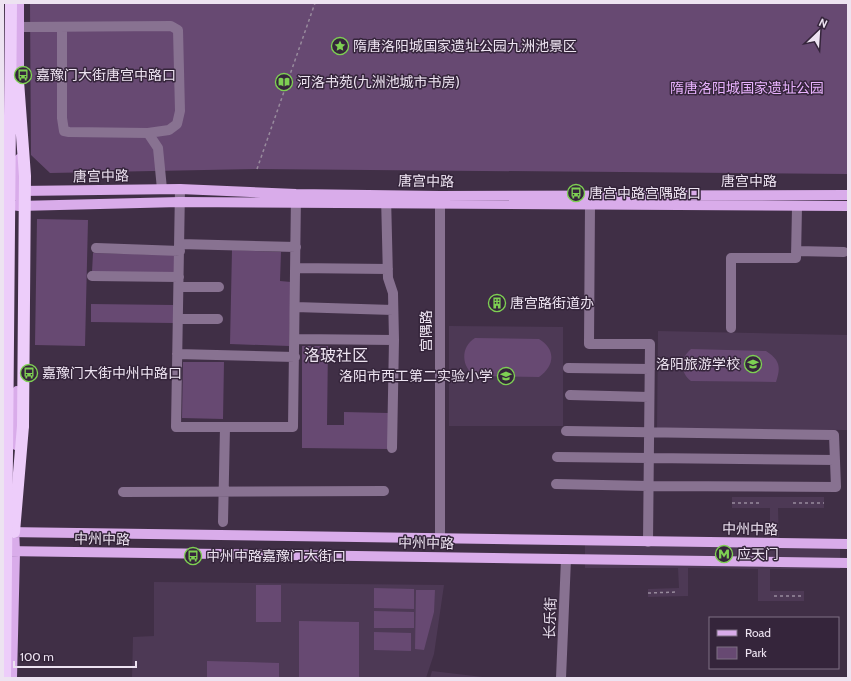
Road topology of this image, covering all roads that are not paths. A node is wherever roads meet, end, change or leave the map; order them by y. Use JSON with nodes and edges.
{"nodes":[{"id":1,"x":12,"y":3,"type":"edge"},
{"id":2,"x":19,"y":3,"type":"edge"},
{"id":3,"x":19,"y":27,"type":"junction"},
{"id":4,"x":62,"y":27,"type":"junction"},
{"id":5,"x":19,"y":97,"type":"junction"},
{"id":6,"x":148,"y":133,"type":"junction"},
{"id":7,"x":162,"y":189,"type":"junction"},
{"id":8,"x":180,"y":189,"type":"junction"},
{"id":9,"x":19,"y":191,"type":"junction"},
{"id":10,"x":3,"y":192,"type":"edge"},
{"id":11,"x":848,"y":195,"type":"edge"},
{"id":12,"x":296,"y":198,"type":"junction"},
{"id":13,"x":386,"y":199,"type":"junction"},
{"id":14,"x":440,"y":200,"type":"junction"},
{"id":15,"x":180,"y":202,"type":"junction"},
{"id":16,"x":3,"y":204,"type":"edge"},
{"id":17,"x":590,"y":205,"type":"junction"},
{"id":18,"x":19,"y":206,"type":"junction"},
{"id":19,"x":848,"y":206,"type":"edge"},
{"id":20,"x":797,"y":207,"type":"junction"},
{"id":21,"x":296,"y":246,"type":"junction"},
{"id":22,"x":180,"y":247,"type":"junction"},
{"id":23,"x":96,"y":248,"type":"dead end"},
{"id":24,"x":796,"y":251,"type":"junction"},
{"id":25,"x":844,"y":252,"type":"dead end"},
{"id":26,"x":295,"y":268,"type":"junction"},
{"id":27,"x":388,"y":269,"type":"junction"},
{"id":28,"x":92,"y":276,"type":"dead end"},
{"id":29,"x":179,"y":282,"type":"junction"},
{"id":30,"x":219,"y":287,"type":"dead end"},
{"id":31,"x":295,"y":308,"type":"junction"},
{"id":32,"x":393,"y":310,"type":"junction"},
{"id":33,"x":178,"y":319,"type":"junction"},
{"id":34,"x":218,"y":320,"type":"dead end"},
{"id":35,"x":731,"y":328,"type":"dead end"},
{"id":36,"x":295,"y":339,"type":"junction"},
{"id":37,"x":394,"y":340,"type":"junction"},
{"id":38,"x":177,"y":354,"type":"junction"},
{"id":39,"x":295,"y":357,"type":"junction"},
{"id":40,"x":568,"y":368,"type":"dead end"},
{"id":41,"x":650,"y":370,"type":"junction"},
{"id":42,"x":570,"y":395,"type":"dead end"},
{"id":43,"x":649,"y":397,"type":"junction"},
{"id":44,"x":225,"y":427,"type":"junction"},
{"id":45,"x":566,"y":431,"type":"dead end"},
{"id":46,"x":649,"y":433,"type":"junction"},
{"id":47,"x":392,"y":448,"type":"dead end"},
{"id":48,"x":557,"y":457,"type":"dead end"},
{"id":49,"x":648,"y":458,"type":"junction"},
{"id":50,"x":834,"y":460,"type":"junction"},
{"id":51,"x":556,"y":484,"type":"dead end"},
{"id":52,"x":648,"y":486,"type":"junction"},
{"id":53,"x":384,"y":491,"type":"dead end"},
{"id":54,"x":123,"y":492,"type":"dead end"},
{"id":55,"x":224,"y":492,"type":"junction"},
{"id":56,"x":223,"y":522,"type":"dead end"},
{"id":57,"x":9,"y":532,"type":"edge"},
{"id":58,"x":440,"y":538,"type":"junction"},
{"id":59,"x":648,"y":542,"type":"junction"},
{"id":60,"x":848,"y":544,"type":"edge"},
{"id":61,"x":3,"y":551,"type":"edge"},
{"id":62,"x":15,"y":552,"type":"junction"},
{"id":63,"x":566,"y":559,"type":"junction"},
{"id":64,"x":848,"y":564,"type":"edge"},
{"id":65,"x":5,"y":678,"type":"edge"},
{"id":66,"x":12,"y":678,"type":"edge"},
{"id":67,"x":561,"y":678,"type":"edge"}],
"edges":[{"from":1,"to":5,"type":"highway","bridge":true},
{"from":1,"to":65,"type":"highway","bridge":true},
{"from":2,"to":3,"type":"main road"},
{"from":3,"to":4,"type":"street"},
{"from":3,"to":5,"type":"main road"},
{"from":4,"to":6,"type":"street"},
{"from":4,"to":6,"type":"street"},
{"from":5,"to":9,"type":"main road"},
{"from":5,"to":57,"type":"highway","bridge":true},
{"from":6,"to":7,"type":"street"},
{"from":7,"to":8,"type":"main road","name":"唐宫中路"},
{"from":7,"to":9,"type":"main road","name":"唐宫中路"},
{"from":8,"to":12,"type":"main road","name":"唐宫中路"},
{"from":8,"to":15,"type":"street"},
{"from":9,"to":10,"type":"main road","name":"唐宫中路"},
{"from":9,"to":18,"type":"main road"},
{"from":11,"to":14,"type":"main road","name":"唐宫中路"},
{"from":12,"to":13,"type":"main road","name":"唐宫中路"},
{"from":12,"to":15,"type":"main road","name":"唐宫中路"},
{"from":12,"to":21,"type":"street"},
{"from":13,"to":14,"type":"main road","name":"唐宫中路"},
{"from":13,"to":27,"type":"street"},
{"from":14,"to":17,"type":"main road","name":"唐宫中路"},
{"from":14,"to":58,"type":"street","name":"宫隅路"},
{"from":15,"to":18,"type":"main road","name":"唐宫中路"},
{"from":15,"to":22,"type":"street"},
{"from":16,"to":18,"type":"main road","name":"唐宫中路"},
{"from":17,"to":20,"type":"main road","name":"唐宫中路"},
{"from":17,"to":41,"type":"street"},
{"from":18,"to":57,"type":"main road"},
{"from":19,"to":20,"type":"main road","name":"唐宫中路"},
{"from":20,"to":24,"type":"street"},
{"from":21,"to":22,"type":"street"},
{"from":21,"to":26,"type":"street"},
{"from":22,"to":23,"type":"street"},
{"from":22,"to":29,"type":"street"},
{"from":24,"to":25,"type":"street"},
{"from":24,"to":35,"type":"street"},
{"from":26,"to":27,"type":"street"},
{"from":26,"to":31,"type":"street"},
{"from":27,"to":32,"type":"street"},
{"from":28,"to":29,"type":"street"},
{"from":29,"to":30,"type":"street"},
{"from":29,"to":33,"type":"street"},
{"from":31,"to":32,"type":"street"},
{"from":31,"to":36,"type":"street"},
{"from":32,"to":37,"type":"street"},
{"from":33,"to":34,"type":"street"},
{"from":33,"to":38,"type":"street"},
{"from":36,"to":37,"type":"street"},
{"from":36,"to":39,"type":"street"},
{"from":37,"to":47,"type":"street"},
{"from":38,"to":39,"type":"street"},
{"from":38,"to":44,"type":"street"},
{"from":39,"to":44,"type":"street"},
{"from":40,"to":41,"type":"street"},
{"from":41,"to":43,"type":"street"},
{"from":42,"to":43,"type":"street"},
{"from":43,"to":46,"type":"street"},
{"from":44,"to":55,"type":"street"},
{"from":45,"to":46,"type":"street"},
{"from":46,"to":49,"type":"street"},
{"from":46,"to":50,"type":"street"},
{"from":48,"to":49,"type":"street"},
{"from":49,"to":50,"type":"street"},
{"from":49,"to":52,"type":"street"},
{"from":50,"to":52,"type":"street"},
{"from":51,"to":52,"type":"street"},
{"from":52,"to":59,"type":"street"},
{"from":53,"to":55,"type":"street"},
{"from":54,"to":55,"type":"street"},
{"from":55,"to":56,"type":"street"},
{"from":57,"to":58,"type":"main road","name":"中州中路"},
{"from":57,"to":62,"type":"main road"},
{"from":58,"to":59,"type":"main road","name":"中州中路"},
{"from":59,"to":60,"type":"main road","name":"中州中路"},
{"from":61,"to":62,"type":"main road","name":"中州中路"},
{"from":62,"to":63,"type":"main road","name":"中州中路"},
{"from":62,"to":66,"type":"main road"},
{"from":63,"to":64,"type":"main road","name":"中州中路"},
{"from":63,"to":67,"type":"street","name":"长乐街"}]}
